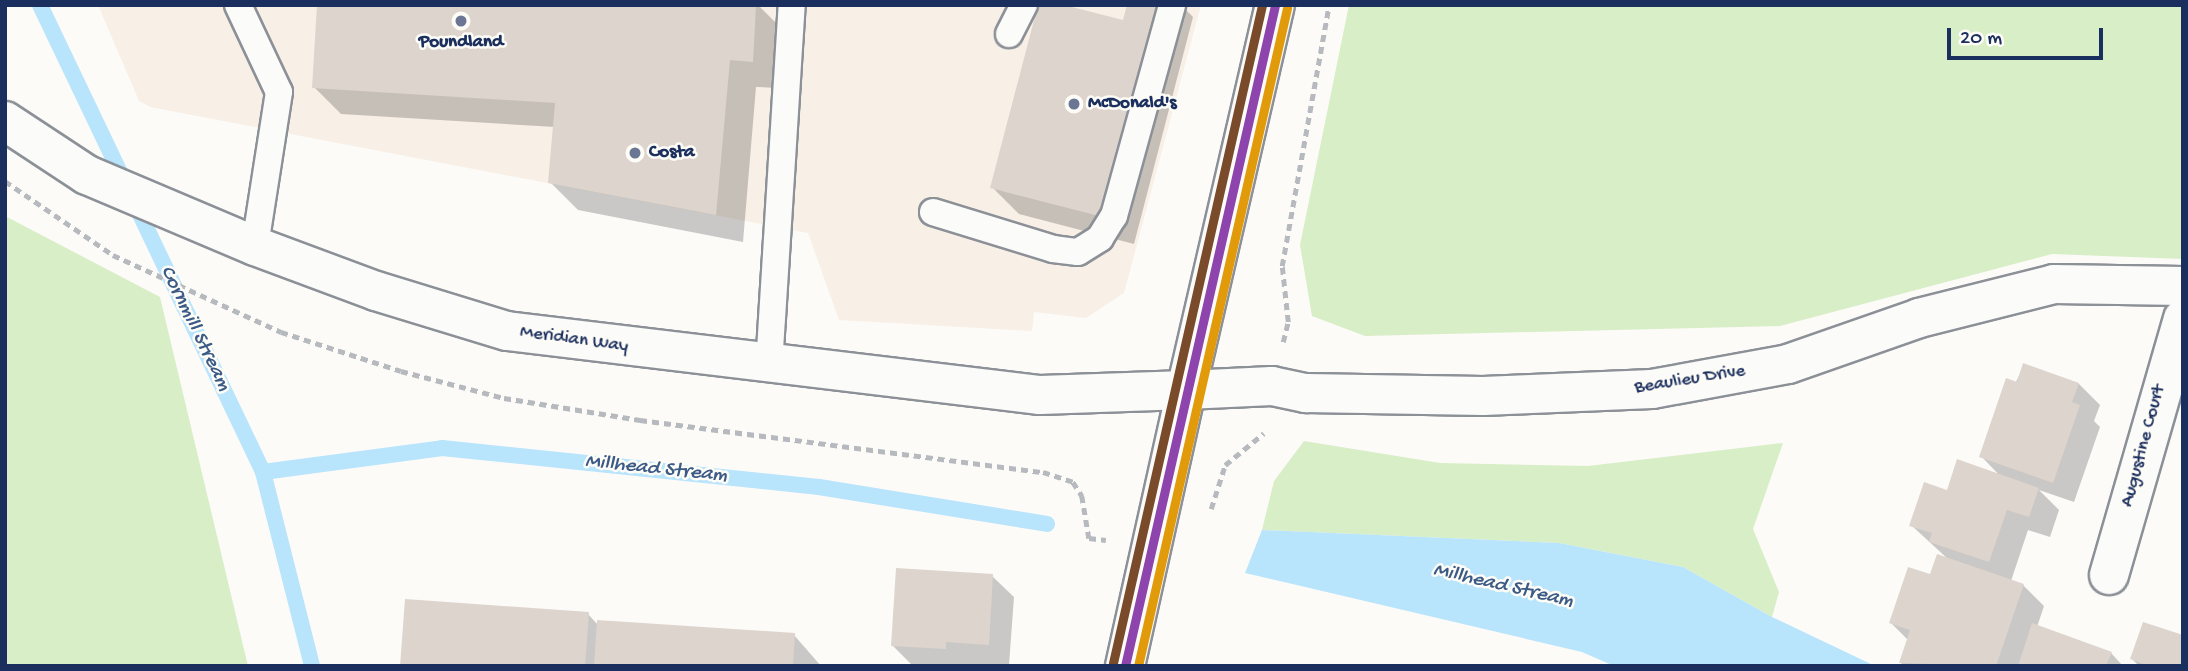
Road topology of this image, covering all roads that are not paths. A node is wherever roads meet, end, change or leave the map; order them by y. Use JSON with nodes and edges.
{"nodes":[{"id":1,"x":238,"y":5,"type":"edge"},
{"id":2,"x":792,"y":5,"type":"edge"},
{"id":3,"x":1024,"y":5,"type":"edge"},
{"id":4,"x":1172,"y":5,"type":"edge"},
{"id":5,"x":1275,"y":5,"type":"edge"},
{"id":6,"x":1009,"y":34,"type":"dead end"},
{"id":7,"x":5,"y":121,"type":"edge"},
{"id":8,"x":933,"y":212,"type":"dead end"},
{"id":9,"x":254,"y":246,"type":"junction"},
{"id":10,"x":2183,"y":286,"type":"edge"},
{"id":11,"x":2183,"y":318,"type":"edge"},
{"id":12,"x":769,"y":366,"type":"junction"},
{"id":13,"x":1185,"y":390,"type":"junction"},
{"id":14,"x":2109,"y":575,"type":"dead end"},
{"id":15,"x":1125,"y":666,"type":"edge"}],
"edges":[{"from":1,"to":9,"type":"lane"},
{"from":2,"to":12,"type":"lane"},
{"from":3,"to":6,"type":"lane"},
{"from":4,"to":8,"type":"lane"},
{"from":5,"to":13,"type":"main road"},
{"from":7,"to":9,"type":"main road","name":"Meridian Way"},
{"from":9,"to":12,"type":"main road","name":"Meridian Way"},
{"from":10,"to":13,"type":"main road","name":"Beaulieu Drive"},
{"from":11,"to":14,"type":"main road","name":"Augustine Court"},
{"from":12,"to":13,"type":"main road","name":"Meridian Way"},
{"from":13,"to":15,"type":"main road"}]}
